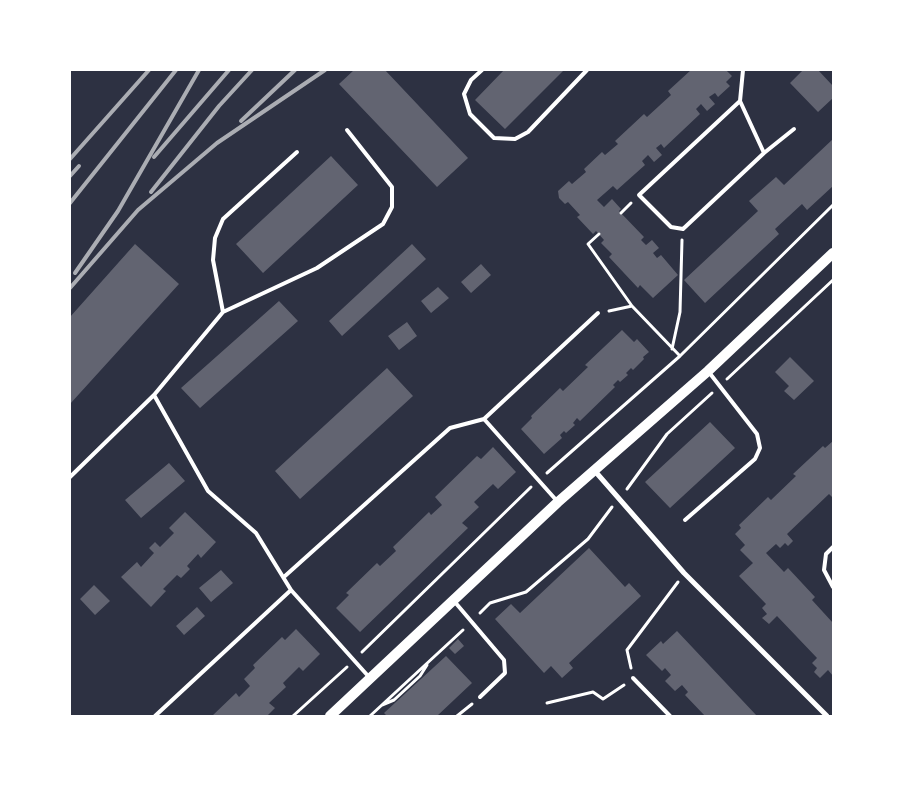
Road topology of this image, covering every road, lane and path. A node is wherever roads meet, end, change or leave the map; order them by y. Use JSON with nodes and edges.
{"nodes":[{"id":1,"x":482,"y":70,"type":"edge"},
{"id":2,"x":587,"y":70,"type":"edge"},
{"id":3,"x":743,"y":70,"type":"edge"},
{"id":4,"x":740,"y":101,"type":"junction"},
{"id":5,"x":794,"y":129,"type":"dead end"},
{"id":6,"x":347,"y":130,"type":"dead end"},
{"id":7,"x":297,"y":152,"type":"dead end"},
{"id":8,"x":764,"y":153,"type":"junction"},
{"id":9,"x":833,"y":205,"type":"edge"},
{"id":10,"x":683,"y":229,"type":"junction"},
{"id":11,"x":599,"y":234,"type":"dead end"},
{"id":12,"x":833,"y":253,"type":"edge"},
{"id":13,"x":833,"y":280,"type":"edge"},
{"id":14,"x":632,"y":306,"type":"junction"},
{"id":15,"x":223,"y":312,"type":"junction"},
{"id":16,"x":598,"y":313,"type":"joint"},
{"id":17,"x":672,"y":349,"type":"junction"},
{"id":18,"x":680,"y":356,"type":"junction"},
{"id":19,"x":708,"y":371,"type":"junction"},
{"id":20,"x":720,"y":386,"type":"junction"},
{"id":21,"x":154,"y":395,"type":"junction"},
{"id":22,"x":484,"y":419,"type":"junction"},
{"id":23,"x":594,"y":470,"type":"junction"},
{"id":24,"x":70,"y":477,"type":"edge"},
{"id":25,"x":539,"y":480,"type":"junction"},
{"id":26,"x":619,"y":499,"type":"junction"},
{"id":27,"x":558,"y":502,"type":"junction"},
{"id":28,"x":685,"y":520,"type":"dead end"},
{"id":29,"x":833,"y":547,"type":"edge"},
{"id":30,"x":684,"y":573,"type":"junction"},
{"id":31,"x":285,"y":576,"type":"junction"},
{"id":32,"x":833,"y":587,"type":"edge"},
{"id":33,"x":292,"y":590,"type":"junction"},
{"id":34,"x":454,"y":601,"type":"junction"},
{"id":35,"x":472,"y":620,"type":"junction"},
{"id":36,"x":354,"y":660,"type":"junction"},
{"id":37,"x":371,"y":678,"type":"junction"},
{"id":38,"x":633,"y":678,"type":"junction"},
{"id":39,"x":480,"y":696,"type":"joint"},
{"id":40,"x":548,"y":703,"type":"dead end"},
{"id":41,"x":155,"y":716,"type":"edge"},
{"id":42,"x":293,"y":716,"type":"edge"},
{"id":43,"x":330,"y":716,"type":"edge"},
{"id":44,"x":370,"y":716,"type":"edge"},
{"id":45,"x":457,"y":716,"type":"edge"},
{"id":46,"x":670,"y":716,"type":"edge"},
{"id":47,"x":827,"y":716,"type":"edge"}],
"edges":[{"from":1,"to":2,"type":"lane"},
{"from":3,"to":4,"type":"lane"},
{"from":4,"to":8,"type":"lane"},
{"from":4,"to":10,"type":"lane"},
{"from":5,"to":8,"type":"lane"},
{"from":6,"to":15,"type":"lane"},
{"from":7,"to":15,"type":"lane"},
{"from":8,"to":10,"type":"lane"},
{"from":9,"to":18,"type":"path"},
{"from":10,"to":17,"type":"path"},
{"from":11,"to":14,"type":"path"},
{"from":12,"to":19,"type":"main road"},
{"from":13,"to":20,"type":"path"},
{"from":14,"to":16,"type":"path"},
{"from":14,"to":17,"type":"path"},
{"from":15,"to":21,"type":"lane"},
{"from":16,"to":22,"type":"lane"},
{"from":17,"to":18,"type":"path"},
{"from":18,"to":25,"type":"path"},
{"from":19,"to":20,"type":"lane"},
{"from":19,"to":23,"type":"main road"},
{"from":20,"to":26,"type":"path"},
{"from":20,"to":28,"type":"lane"},
{"from":21,"to":24,"type":"lane"},
{"from":21,"to":31,"type":"lane"},
{"from":22,"to":25,"type":"lane"},
{"from":22,"to":31,"type":"lane"},
{"from":23,"to":26,"type":"street"},
{"from":23,"to":27,"type":"main road"},
{"from":25,"to":27,"type":"lane"},
{"from":25,"to":36,"type":"path"},
{"from":26,"to":30,"type":"street"},
{"from":26,"to":35,"type":"path"},
{"from":27,"to":34,"type":"main road"},
{"from":29,"to":32,"type":"lane"},
{"from":30,"to":38,"type":"path"},
{"from":30,"to":47,"type":"street"},
{"from":31,"to":33,"type":"lane"},
{"from":33,"to":36,"type":"lane"},
{"from":33,"to":41,"type":"lane"},
{"from":34,"to":35,"type":"lane"},
{"from":34,"to":37,"type":"main road"},
{"from":35,"to":39,"type":"lane"},
{"from":35,"to":44,"type":"path"},
{"from":36,"to":37,"type":"lane"},
{"from":36,"to":42,"type":"path"},
{"from":37,"to":43,"type":"main road"},
{"from":38,"to":40,"type":"path"},
{"from":38,"to":46,"type":"lane"},
{"from":39,"to":45,"type":"path"}]}
